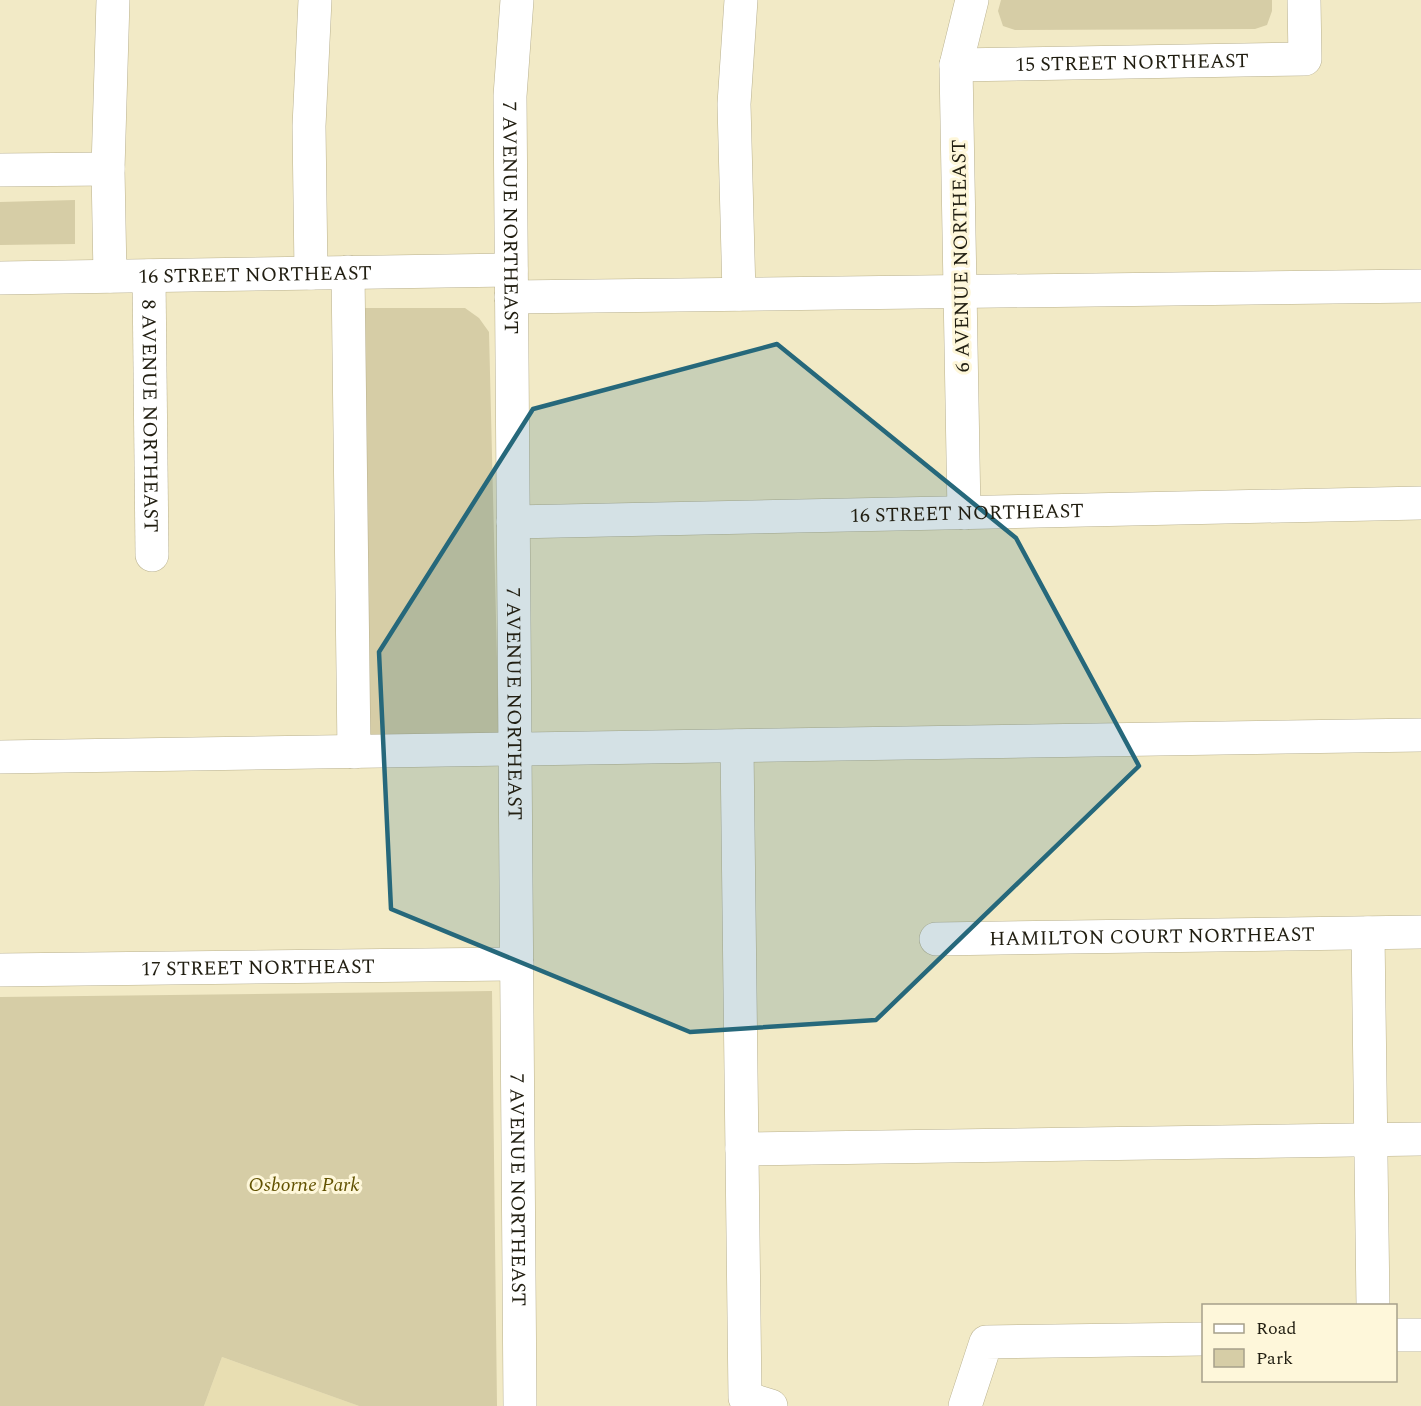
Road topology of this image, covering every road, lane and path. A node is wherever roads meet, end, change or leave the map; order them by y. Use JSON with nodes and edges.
{"nodes":[{"id":1,"x":113,"y":0,"type":"edge"},
{"id":2,"x":315,"y":0,"type":"edge"},
{"id":3,"x":516,"y":0,"type":"edge"},
{"id":4,"x":741,"y":0,"type":"edge"},
{"id":5,"x":972,"y":0,"type":"edge"},
{"id":6,"x":1304,"y":0,"type":"edge"},
{"id":7,"x":956,"y":65,"type":"junction"},
{"id":8,"x":108,"y":169,"type":"junction"},
{"id":9,"x":0,"y":170,"type":"edge"},
{"id":10,"x":348,"y":272,"type":"junction"},
{"id":11,"x":311,"y":273,"type":"junction"},
{"id":12,"x":110,"y":276,"type":"junction"},
{"id":13,"x":148,"y":276,"type":"junction"},
{"id":14,"x":0,"y":278,"type":"edge"},
{"id":15,"x":511,"y":283,"type":"junction"},
{"id":16,"x":1421,"y":286,"type":"edge"},
{"id":17,"x":960,"y":291,"type":"junction"},
{"id":18,"x":739,"y":294,"type":"junction"},
{"id":19,"x":1421,"y":503,"type":"edge"},
{"id":20,"x":964,"y":513,"type":"junction"},
{"id":21,"x":513,"y":522,"type":"junction"},
{"id":22,"x":152,"y":555,"type":"dead end"},
{"id":23,"x":1421,"y":735,"type":"edge"},
{"id":24,"x":737,"y":746,"type":"junction"},
{"id":25,"x":515,"y":749,"type":"junction"},
{"id":26,"x":354,"y":752,"type":"junction"},
{"id":27,"x":0,"y":757,"type":"edge"},
{"id":28,"x":1421,"y":932,"type":"edge"},
{"id":29,"x":1368,"y":933,"type":"junction"},
{"id":30,"x":936,"y":939,"type":"dead end"},
{"id":31,"x":517,"y":963,"type":"junction"},
{"id":32,"x":0,"y":970,"type":"edge"},
{"id":33,"x":1371,"y":1139,"type":"junction"},
{"id":34,"x":1421,"y":1139,"type":"edge"},
{"id":35,"x":742,"y":1149,"type":"junction"},
{"id":36,"x":1373,"y":1304,"type":"edge"},
{"id":37,"x":1397,"y":1335,"type":"edge"},
{"id":38,"x":1421,"y":1335,"type":"edge"},
{"id":39,"x":1202,"y":1339,"type":"edge"},
{"id":40,"x":520,"y":1406,"type":"edge"},
{"id":41,"x":771,"y":1406,"type":"edge"},
{"id":42,"x":965,"y":1406,"type":"edge"}],
"edges":[{"from":1,"to":8,"type":"street"},
{"from":2,"to":11,"type":"street"},
{"from":3,"to":15,"type":"street","name":"7 AVENUE NORTHEAST"},
{"from":4,"to":18,"type":"street"},
{"from":5,"to":7,"type":"street","name":"6 AVENUE NORTHEAST"},
{"from":6,"to":7,"type":"street","name":"15 STREET NORTHEAST"},
{"from":7,"to":17,"type":"street","name":"6 AVENUE NORTHEAST"},
{"from":8,"to":9,"type":"street"},
{"from":8,"to":12,"type":"street"},
{"from":10,"to":11,"type":"street","name":"16 STREET NORTHEAST"},
{"from":10,"to":15,"type":"street","name":"16 STREET NORTHEAST"},
{"from":10,"to":26,"type":"street"},
{"from":11,"to":13,"type":"street","name":"16 STREET NORTHEAST"},
{"from":12,"to":13,"type":"street","name":"16 STREET NORTHEAST"},
{"from":12,"to":14,"type":"street","name":"16 STREET NORTHEAST"},
{"from":13,"to":22,"type":"street","name":"8 AVENUE NORTHEAST"},
{"from":15,"to":18,"type":"street","name":"16 STREET NORTHEAST"},
{"from":15,"to":21,"type":"street","name":"7 AVENUE NORTHEAST"},
{"from":16,"to":17,"type":"street","name":"16 STREET NORTHEAST"},
{"from":17,"to":18,"type":"street","name":"16 STREET NORTHEAST"},
{"from":17,"to":20,"type":"street","name":"6 AVENUE NORTHEAST"},
{"from":19,"to":20,"type":"street","name":"16 STREET NORTHEAST"},
{"from":20,"to":21,"type":"street","name":"16 STREET NORTHEAST"},
{"from":21,"to":25,"type":"street","name":"7 AVENUE NORTHEAST"},
{"from":23,"to":24,"type":"street"},
{"from":24,"to":25,"type":"street"},
{"from":24,"to":35,"type":"street"},
{"from":25,"to":26,"type":"street"},
{"from":25,"to":31,"type":"street","name":"7 AVENUE NORTHEAST"},
{"from":26,"to":27,"type":"street"},
{"from":28,"to":29,"type":"street","name":"HAMILTON COURT NORTHEAST"},
{"from":29,"to":30,"type":"street","name":"HAMILTON COURT NORTHEAST"},
{"from":29,"to":33,"type":"street"},
{"from":31,"to":32,"type":"street","name":"17 STREET NORTHEAST"},
{"from":31,"to":40,"type":"street","name":"7 AVENUE NORTHEAST"},
{"from":33,"to":34,"type":"street"},
{"from":33,"to":35,"type":"street"},
{"from":33,"to":36,"type":"street"},
{"from":35,"to":41,"type":"street"},
{"from":37,"to":38,"type":"street"},
{"from":39,"to":42,"type":"street"}]}
